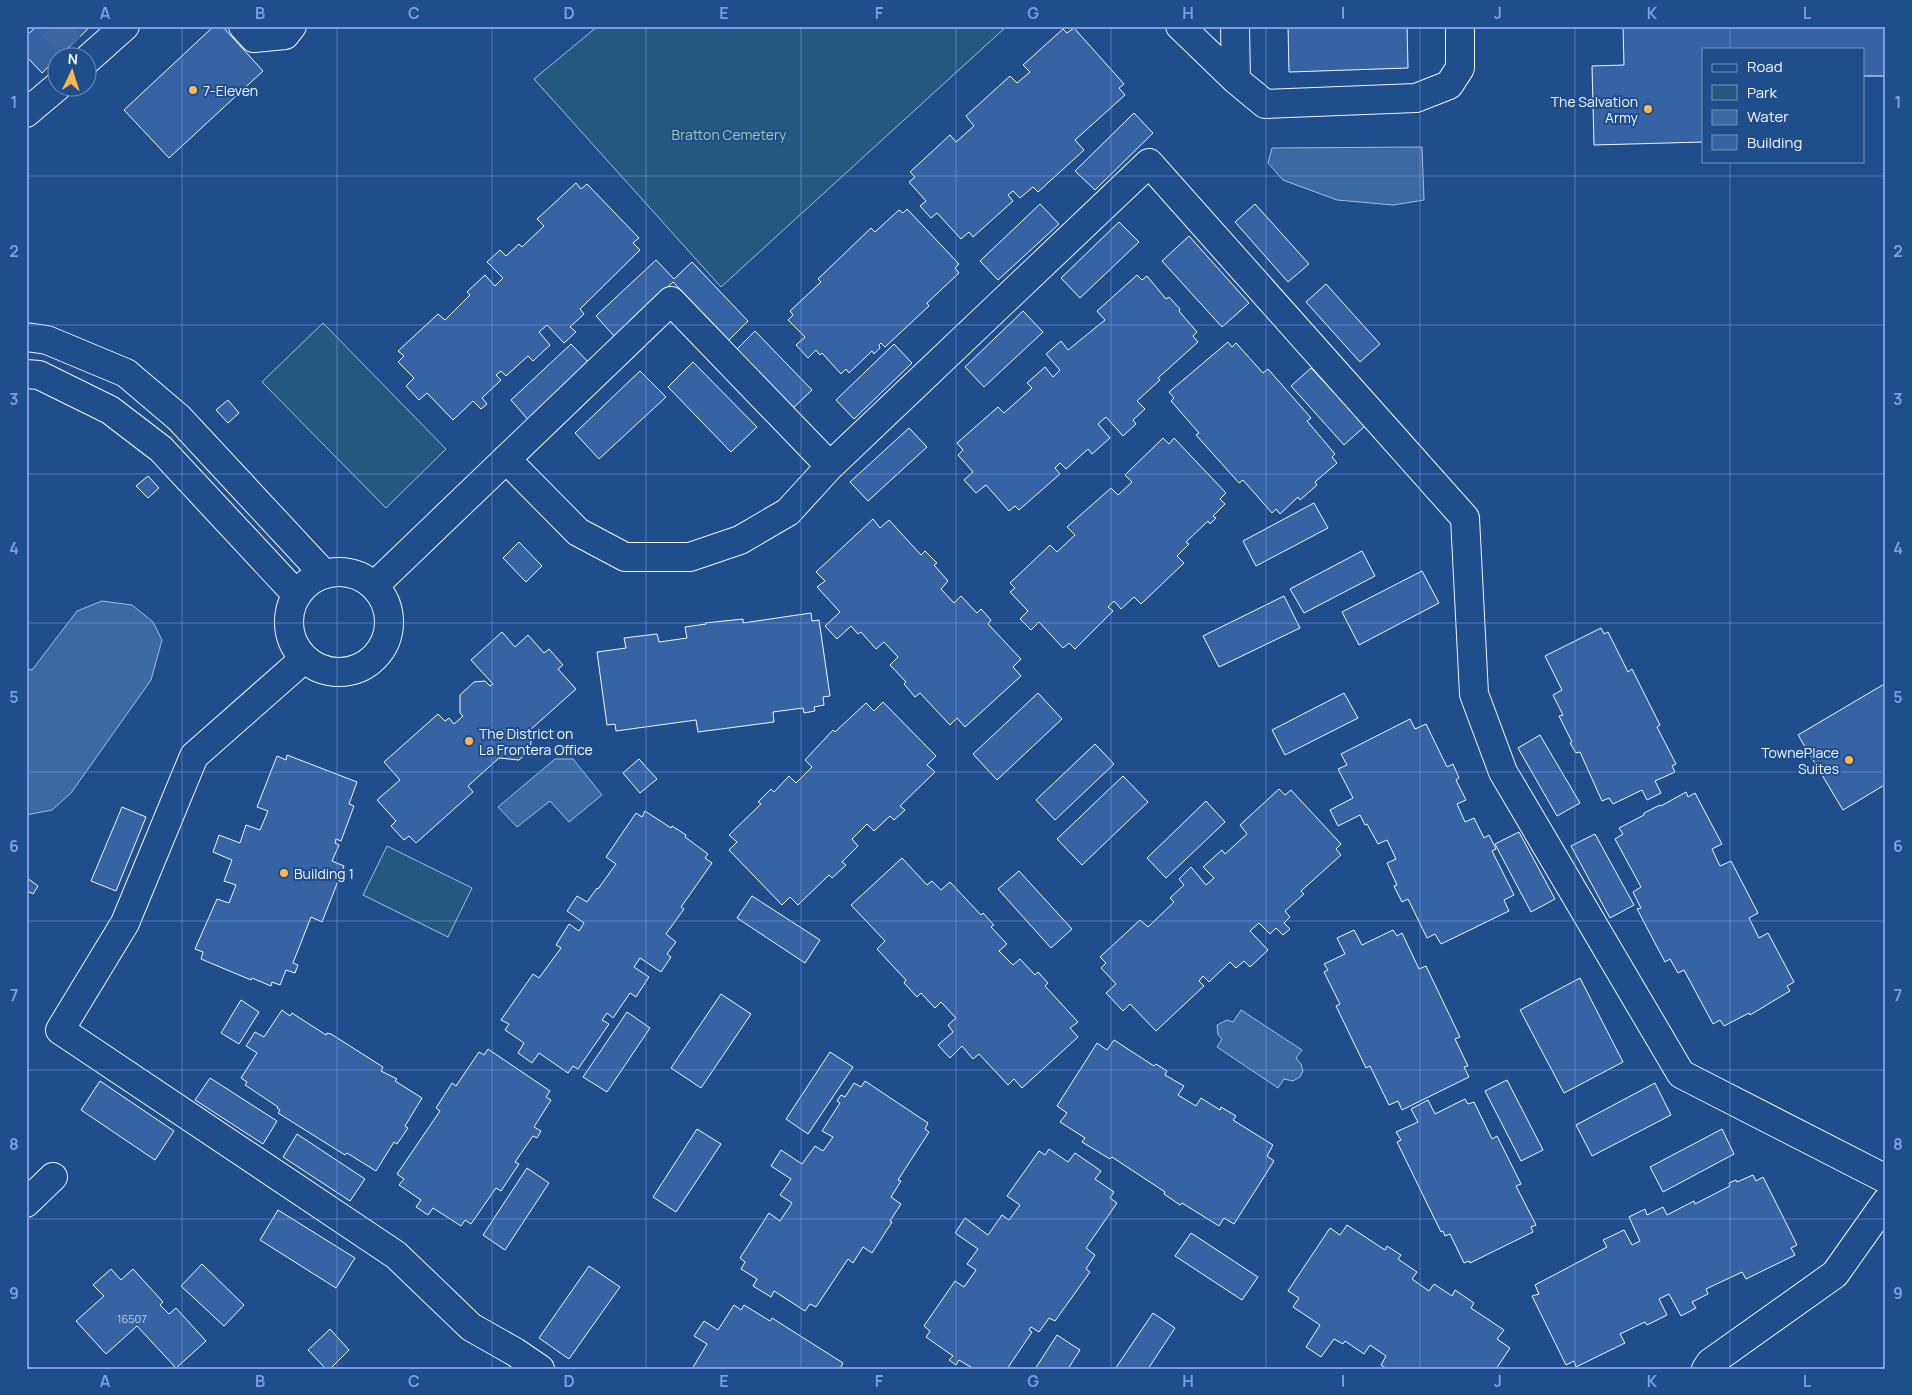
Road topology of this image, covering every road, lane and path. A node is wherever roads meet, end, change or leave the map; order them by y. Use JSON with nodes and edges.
{"nodes":[{"id":1,"x":243,"y":26,"type":"edge"},
{"id":2,"x":292,"y":26,"type":"edge"},
{"id":3,"x":1180,"y":26,"type":"edge"},
{"id":4,"x":1235,"y":26,"type":"edge"},
{"id":5,"x":1460,"y":26,"type":"edge"},
{"id":6,"x":114,"y":29,"type":"edge"},
{"id":7,"x":88,"y":48,"type":"edge"},
{"id":8,"x":1236,"y":80,"type":"junction"},
{"id":9,"x":48,"y":94,"type":"edge"},
{"id":10,"x":26,"y":113,"type":"edge"},
{"id":11,"x":26,"y":337,"type":"edge"},
{"id":12,"x":26,"y":374,"type":"edge"},
{"id":13,"x":506,"y":459,"type":"junction"},
{"id":14,"x":830,"y":466,"type":"junction"},
{"id":15,"x":324,"y":574,"type":"junction"},
{"id":16,"x":374,"y":586,"type":"junction"},
{"id":17,"x":297,"y":595,"type":"junction"},
{"id":18,"x":304,"y":659,"type":"junction"},
{"id":19,"x":53,"y":1177,"type":"dead end"},
{"id":20,"x":1886,"y":1178,"type":"edge"},
{"id":21,"x":1886,"y":1202,"type":"edge"},
{"id":22,"x":26,"y":1203,"type":"edge"},
{"id":23,"x":540,"y":1369,"type":"edge"},
{"id":24,"x":1706,"y":1369,"type":"edge"}],
"edges":[{"from":1,"to":2,"type":"street"},
{"from":3,"to":8,"type":"street"},
{"from":4,"to":8,"type":"street"},
{"from":5,"to":8,"type":"street"},
{"from":6,"to":7,"type":"street"},
{"from":9,"to":10,"type":"street"},
{"from":11,"to":15,"type":"street"},
{"from":12,"to":17,"type":"street"},
{"from":13,"to":14,"type":"street"},
{"from":13,"to":14,"type":"street"},
{"from":13,"to":16,"type":"street"},
{"from":14,"to":20,"type":"street"},
{"from":15,"to":16,"type":"street"},
{"from":15,"to":17,"type":"street"},
{"from":16,"to":18,"type":"street"},
{"from":17,"to":18,"type":"street"},
{"from":18,"to":23,"type":"street"},
{"from":19,"to":22,"type":"street"},
{"from":21,"to":24,"type":"street"}]}
